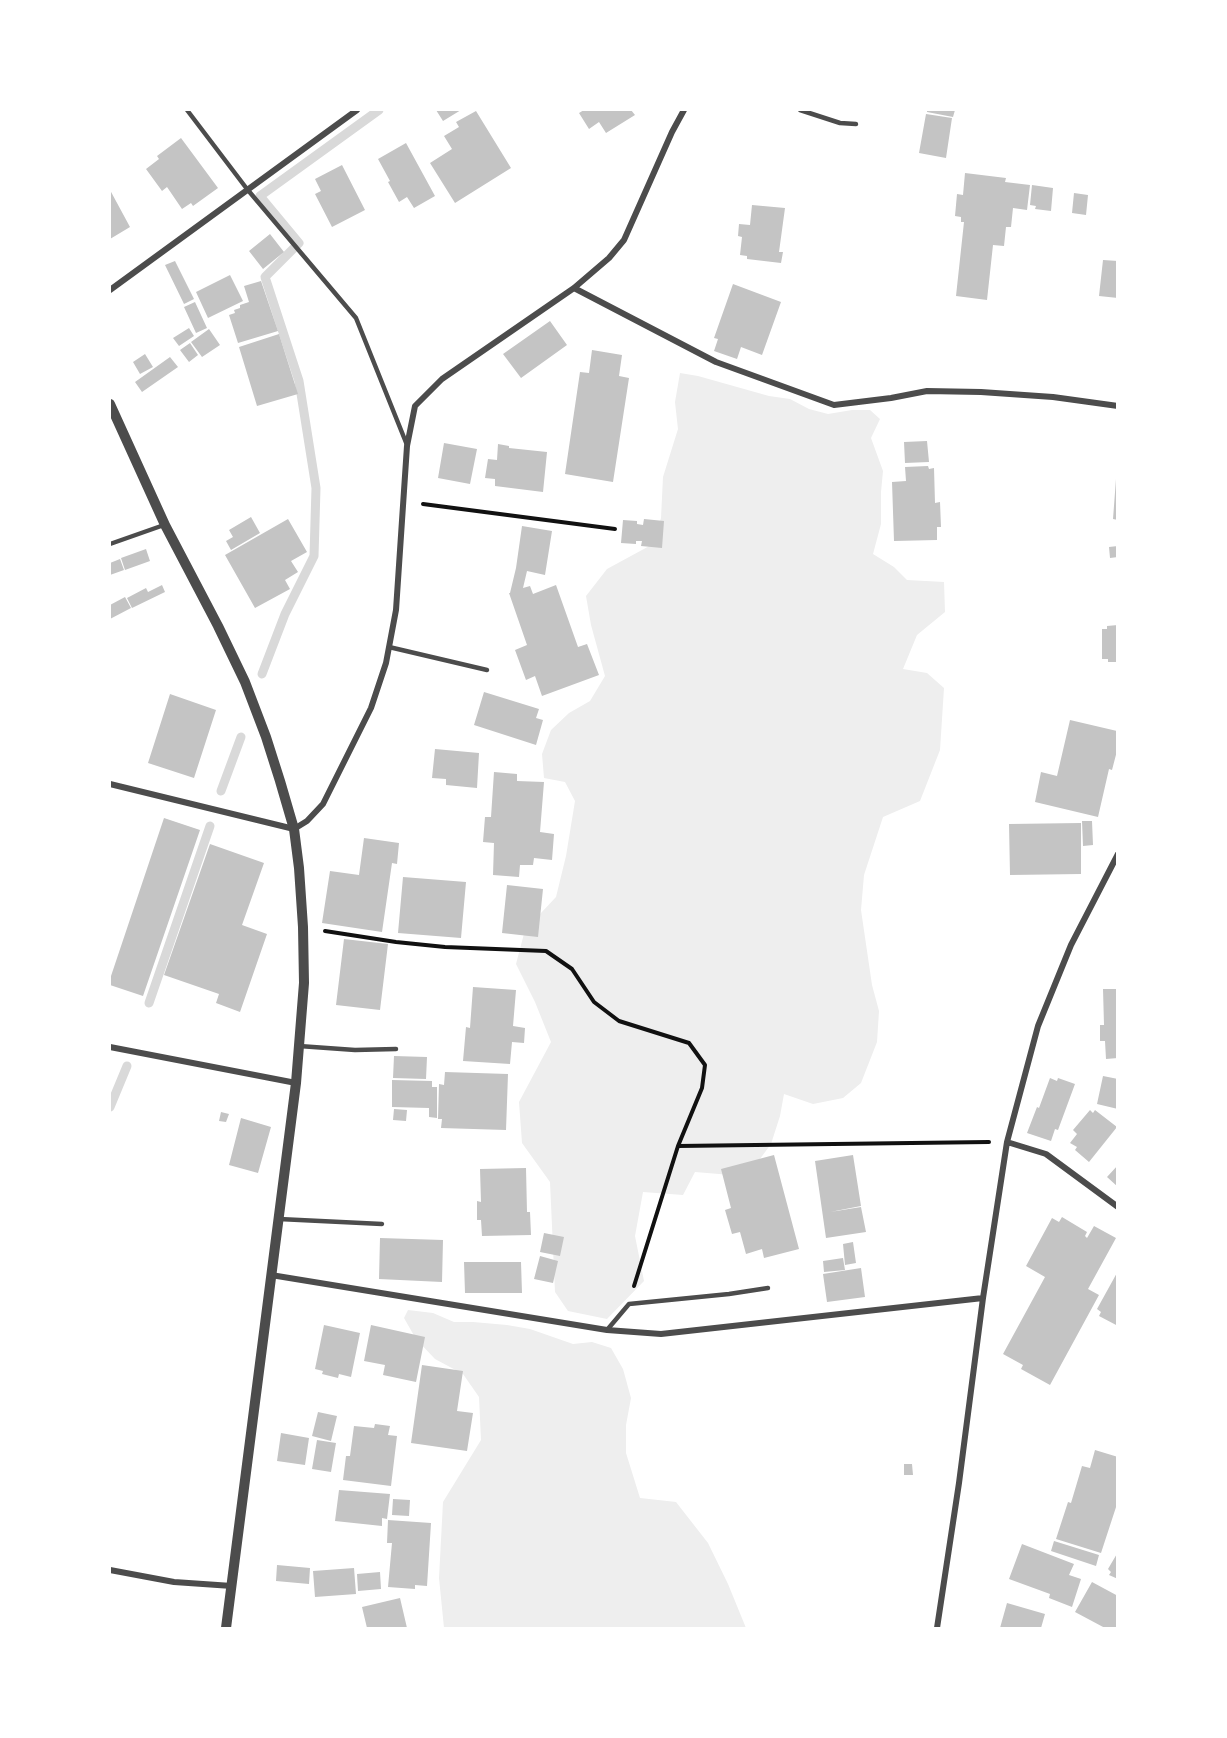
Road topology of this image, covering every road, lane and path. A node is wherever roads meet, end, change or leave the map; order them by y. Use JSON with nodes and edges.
{"nodes":[{"id":1,"x":187,"y":110,"type":"edge"},
{"id":2,"x":357,"y":110,"type":"edge"},
{"id":3,"x":684,"y":110,"type":"edge"},
{"id":4,"x":800,"y":110,"type":"edge"},
{"id":5,"x":856,"y":124,"type":"dead end"},
{"id":6,"x":247,"y":189,"type":"junction"},
{"id":7,"x":574,"y":288,"type":"junction"},
{"id":8,"x":110,"y":290,"type":"edge"},
{"id":9,"x":110,"y":404,"type":"edge"},
{"id":10,"x":1118,"y":406,"type":"edge"},
{"id":11,"x":407,"y":446,"type":"junction"},
{"id":12,"x":404,"y":502,"type":"junction"},
{"id":13,"x":165,"y":525,"type":"junction"},
{"id":14,"x":615,"y":529,"type":"dead end"},
{"id":15,"x":110,"y":544,"type":"edge"},
{"id":16,"x":389,"y":647,"type":"junction"},
{"id":17,"x":487,"y":670,"type":"dead end"},
{"id":18,"x":110,"y":784,"type":"edge"},
{"id":19,"x":294,"y":829,"type":"junction"},
{"id":20,"x":1118,"y":854,"type":"edge"},
{"id":21,"x":303,"y":927,"type":"junction"},
{"id":22,"x":299,"y":1046,"type":"junction"},
{"id":23,"x":110,"y":1047,"type":"edge"},
{"id":24,"x":396,"y":1049,"type":"dead end"},
{"id":25,"x":296,"y":1083,"type":"junction"},
{"id":26,"x":1007,"y":1142,"type":"junction"},
{"id":27,"x":678,"y":1146,"type":"junction"},
{"id":28,"x":1118,"y":1207,"type":"edge"},
{"id":29,"x":279,"y":1219,"type":"junction"},
{"id":30,"x":382,"y":1224,"type":"dead end"},
{"id":31,"x":272,"y":1275,"type":"junction"},
{"id":32,"x":768,"y":1288,"type":"dead end"},
{"id":33,"x":983,"y":1298,"type":"junction"},
{"id":34,"x":629,"y":1304,"type":"junction"},
{"id":35,"x":607,"y":1330,"type":"junction"},
{"id":36,"x":110,"y":1570,"type":"edge"},
{"id":37,"x":232,"y":1586,"type":"junction"},
{"id":38,"x":226,"y":1629,"type":"edge"},
{"id":39,"x":937,"y":1629,"type":"edge"}],
"edges":[{"from":1,"to":6,"type":"lane"},
{"from":2,"to":6,"type":"street"},
{"from":3,"to":7,"type":"street"},
{"from":4,"to":5,"type":"lane"},
{"from":6,"to":8,"type":"street"},
{"from":6,"to":11,"type":"lane"},
{"from":7,"to":10,"type":"street"},
{"from":7,"to":11,"type":"street"},
{"from":9,"to":13,"type":"street"},
{"from":11,"to":12,"type":"street"},
{"from":12,"to":14,"type":"path"},
{"from":12,"to":16,"type":"street"},
{"from":13,"to":15,"type":"lane"},
{"from":13,"to":19,"type":"street"},
{"from":16,"to":17,"type":"lane"},
{"from":16,"to":19,"type":"street"},
{"from":18,"to":19,"type":"street"},
{"from":19,"to":21,"type":"street"},
{"from":20,"to":26,"type":"street"},
{"from":21,"to":22,"type":"street"},
{"from":21,"to":27,"type":"path"},
{"from":22,"to":24,"type":"lane"},
{"from":22,"to":25,"type":"street"},
{"from":23,"to":25,"type":"street"},
{"from":25,"to":29,"type":"street"},
{"from":26,"to":27,"type":"path"},
{"from":26,"to":28,"type":"street"},
{"from":26,"to":33,"type":"street"},
{"from":27,"to":34,"type":"path"},
{"from":29,"to":30,"type":"lane"},
{"from":29,"to":31,"type":"street"},
{"from":31,"to":35,"type":"street"},
{"from":31,"to":37,"type":"street"},
{"from":32,"to":34,"type":"lane"},
{"from":33,"to":35,"type":"street"},
{"from":33,"to":39,"type":"street"},
{"from":34,"to":35,"type":"lane"},
{"from":36,"to":37,"type":"street"},
{"from":37,"to":38,"type":"street"}]}
